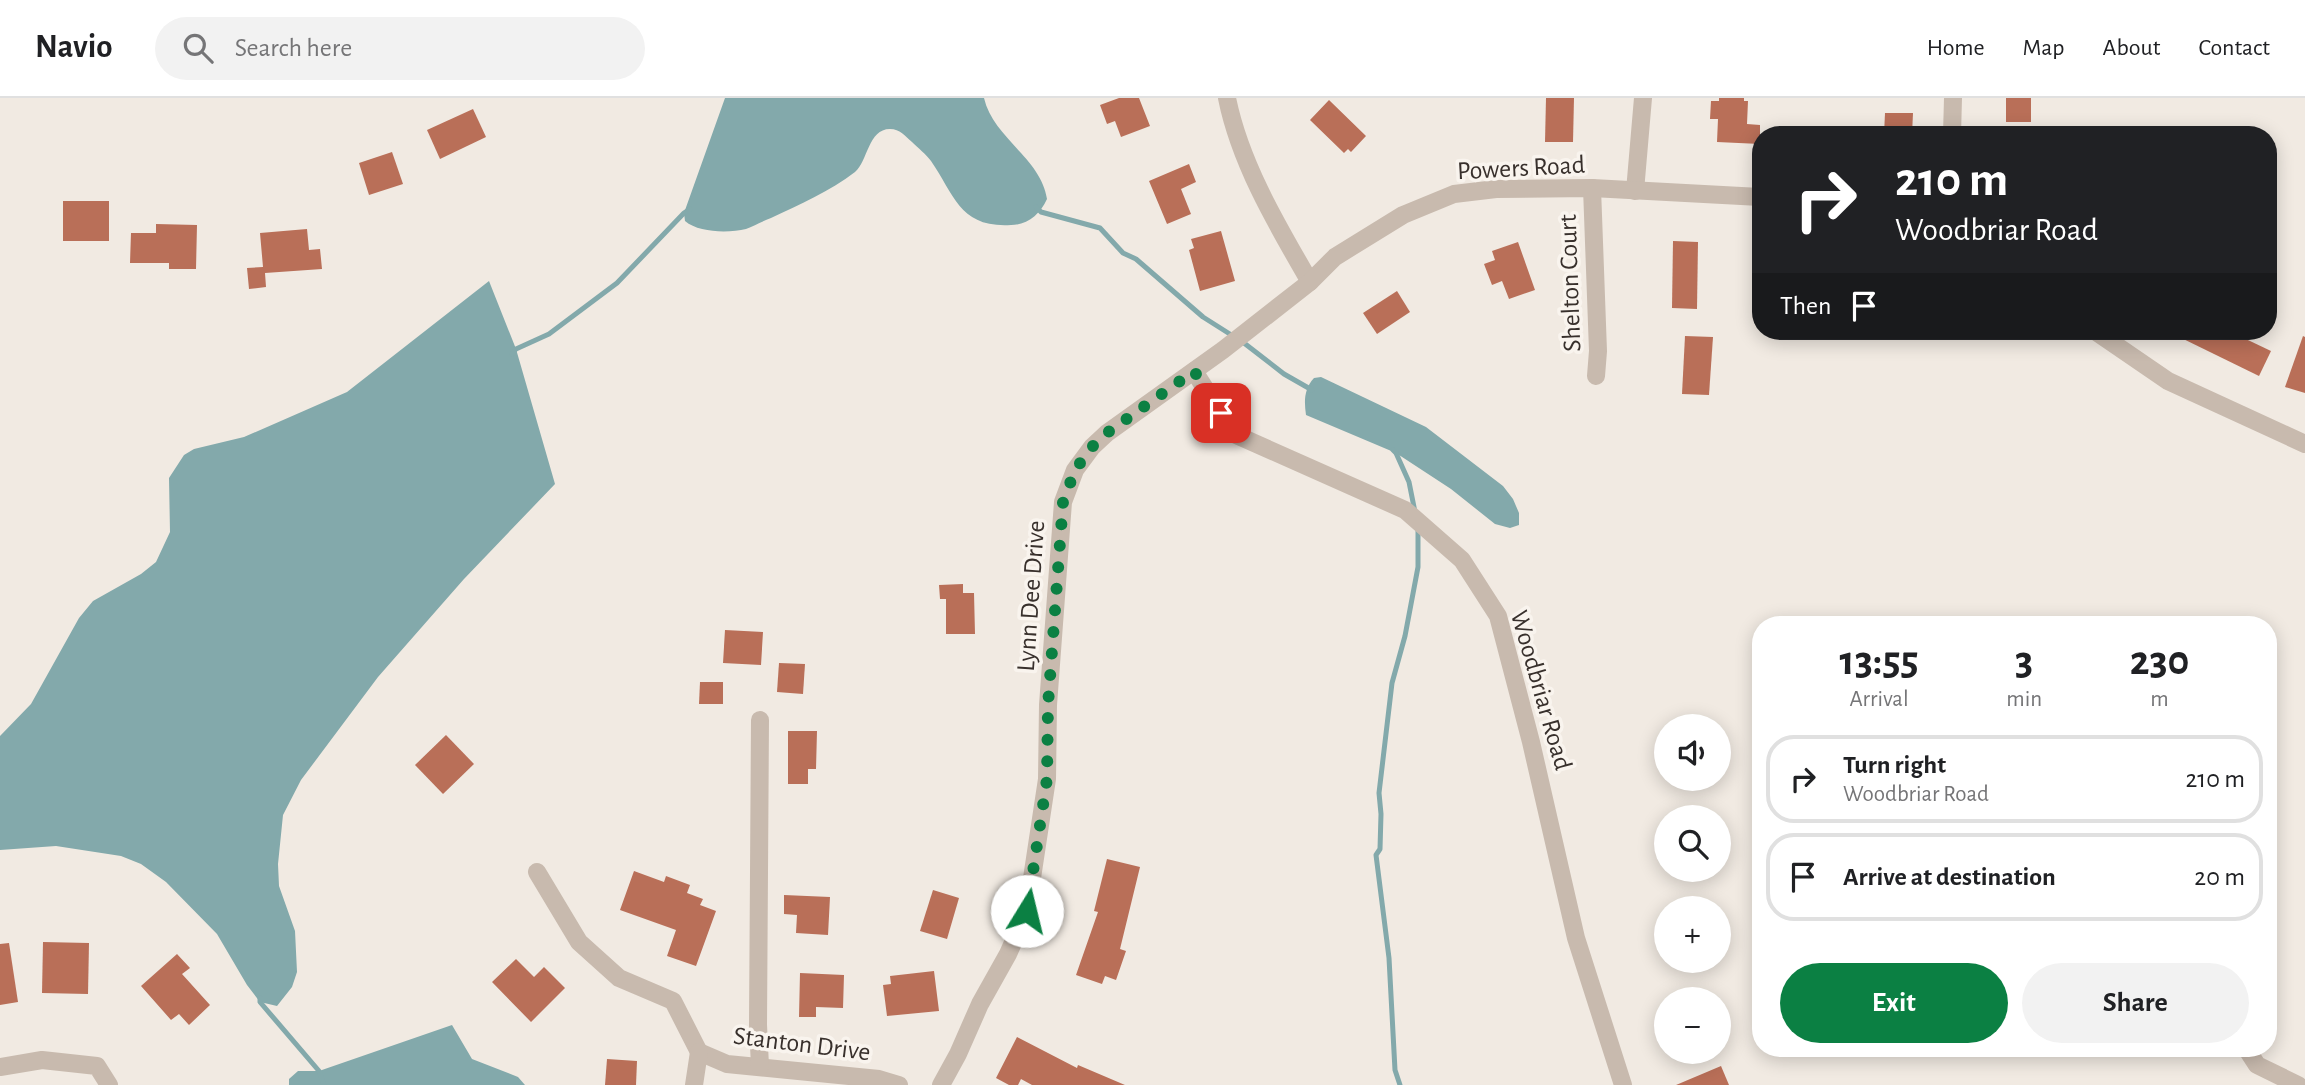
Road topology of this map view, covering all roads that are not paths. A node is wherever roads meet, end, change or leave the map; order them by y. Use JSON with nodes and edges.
{"nodes":[{"id":1,"x":1227,"y":98,"type":"edge"},
{"id":2,"x":1643,"y":98,"type":"edge"},
{"id":3,"x":1953,"y":98,"type":"edge"},
{"id":4,"x":1952,"y":126,"type":"edge"},
{"id":5,"x":1592,"y":188,"type":"junction"},
{"id":6,"x":1635,"y":191,"type":"junction"},
{"id":7,"x":1752,"y":197,"type":"edge"},
{"id":8,"x":1310,"y":282,"type":"junction"},
{"id":9,"x":2108,"y":340,"type":"edge"},
{"id":10,"x":1194,"y":371,"type":"junction"},
{"id":11,"x":1596,"y":376,"type":"dead end"},
{"id":12,"x":2305,"y":444,"type":"edge"},
{"id":13,"x":760,"y":720,"type":"dead end"},
{"id":14,"x":537,"y":872,"type":"dead end"},
{"id":15,"x":699,"y":1052,"type":"junction"},
{"id":16,"x":2252,"y":1057,"type":"edge"},
{"id":17,"x":760,"y":1066,"type":"junction"},
{"id":18,"x":0,"y":1067,"type":"edge"},
{"id":19,"x":108,"y":1085,"type":"edge"},
{"id":20,"x":694,"y":1085,"type":"edge"},
{"id":21,"x":899,"y":1085,"type":"edge"},
{"id":22,"x":941,"y":1085,"type":"edge"},
{"id":23,"x":1623,"y":1085,"type":"edge"},
{"id":24,"x":2298,"y":1085,"type":"edge"}],
"edges":[{"from":1,"to":8,"type":"street"},
{"from":2,"to":6,"type":"street"},
{"from":3,"to":4,"type":"street"},
{"from":5,"to":6,"type":"street","name":"Powers Road"},
{"from":5,"to":8,"type":"street","name":"Powers Road"},
{"from":5,"to":11,"type":"street","name":"Shelton Court"},
{"from":6,"to":7,"type":"street","name":"Powers Road"},
{"from":8,"to":10,"type":"street","name":"Lynn Dee Drive"},
{"from":9,"to":12,"type":"street"},
{"from":10,"to":22,"type":"street","name":"Lynn Dee Drive"},
{"from":10,"to":23,"type":"street","name":"Woodbriar Road"},
{"from":13,"to":17,"type":"street"},
{"from":14,"to":15,"type":"street"},
{"from":15,"to":17,"type":"street","name":"Stanton Drive"},
{"from":15,"to":20,"type":"street"},
{"from":16,"to":24,"type":"street"},
{"from":17,"to":21,"type":"street","name":"Stanton Drive"},
{"from":18,"to":19,"type":"street"}]}
